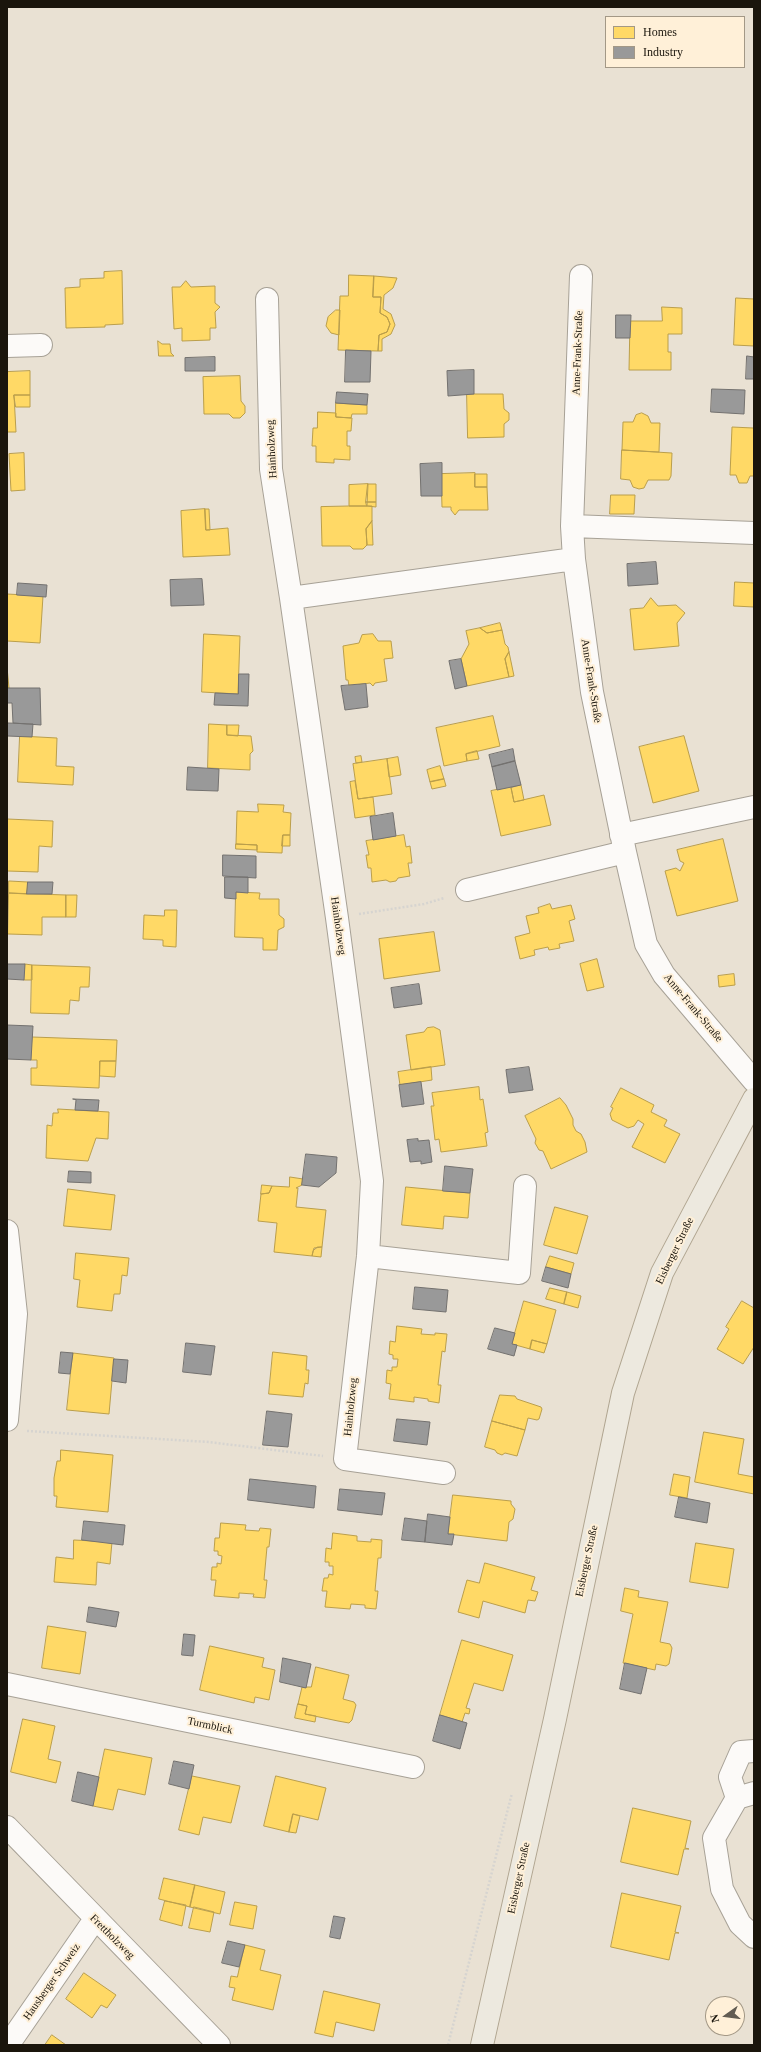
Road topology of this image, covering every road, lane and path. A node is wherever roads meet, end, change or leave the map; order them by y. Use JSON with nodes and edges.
{"nodes":[{"id":1,"x":581,"y":276,"type":"dead end"},
{"id":2,"x":267,"y":299,"type":"dead end"},
{"id":3,"x":41,"y":345,"type":"dead end"},
{"id":4,"x":7,"y":346,"type":"edge"},
{"id":5,"x":572,"y":526,"type":"junction"},
{"id":6,"x":754,"y":533,"type":"edge"},
{"id":7,"x":574,"y":559,"type":"junction"},
{"id":8,"x":291,"y":598,"type":"junction"},
{"id":9,"x":754,"y":807,"type":"edge"},
{"id":10,"x":623,"y":844,"type":"junction"},
{"id":11,"x":467,"y":890,"type":"joint"},
{"id":12,"x":337,"y":918,"type":"junction"},
{"id":13,"x":754,"y":1081,"type":"edge"},
{"id":14,"x":754,"y":1099,"type":"edge"},
{"id":15,"x":525,"y":1186,"type":"dead end"},
{"id":16,"x":7,"y":1231,"type":"edge"},
{"id":17,"x":368,"y":1256,"type":"junction"},
{"id":18,"x":15,"y":1425,"type":"edge"},
{"id":19,"x":345,"y":1459,"type":"junction"},
{"id":20,"x":444,"y":1473,"type":"dead end"},
{"id":21,"x":7,"y":1684,"type":"edge"},
{"id":22,"x":754,"y":1751,"type":"edge"},
{"id":23,"x":413,"y":1767,"type":"dead end"},
{"id":24,"x":514,"y":1785,"type":"dead end"},
{"id":25,"x":746,"y":1795,"type":"edge"},
{"id":26,"x":7,"y":1827,"type":"edge"},
{"id":27,"x":95,"y":1919,"type":"junction"},
{"id":28,"x":754,"y":1937,"type":"edge"},
{"id":29,"x":8,"y":2045,"type":"edge"},
{"id":30,"x":219,"y":2045,"type":"edge"},
{"id":31,"x":448,"y":2045,"type":"edge"},
{"id":32,"x":482,"y":2045,"type":"edge"}],
"edges":[{"from":1,"to":5,"type":"street","name":"Anne-Frank-Straße"},
{"from":2,"to":8,"type":"street","name":"Hainholzweg"},
{"from":3,"to":4,"type":"street"},
{"from":5,"to":6,"type":"street"},
{"from":5,"to":7,"type":"street","name":"Anne-Frank-Straße"},
{"from":7,"to":8,"type":"street"},
{"from":7,"to":10,"type":"street","name":"Anne-Frank-Straße"},
{"from":8,"to":12,"type":"street","name":"Hainholzweg"},
{"from":9,"to":10,"type":"street"},
{"from":10,"to":11,"type":"street"},
{"from":10,"to":13,"type":"street","name":"Anne-Frank-Straße"},
{"from":11,"to":12,"type":"path"},
{"from":12,"to":17,"type":"street","name":"Hainholzweg"},
{"from":14,"to":32,"type":"main road","name":"Eisberger Straße"},
{"from":15,"to":17,"type":"street"},
{"from":16,"to":18,"type":"street"},
{"from":17,"to":19,"type":"street","name":"Hainholzweg"},
{"from":18,"to":19,"type":"path"},
{"from":19,"to":20,"type":"street"},
{"from":21,"to":23,"type":"street","name":"Turmblick"},
{"from":22,"to":25,"type":"street"},
{"from":24,"to":31,"type":"path"},
{"from":25,"to":28,"type":"street"},
{"from":26,"to":27,"type":"street","name":"Frettholzweg"},
{"from":27,"to":29,"type":"street","name":"Hausberger Schweiz"},
{"from":27,"to":30,"type":"street","name":"Frettholzweg"}]}
